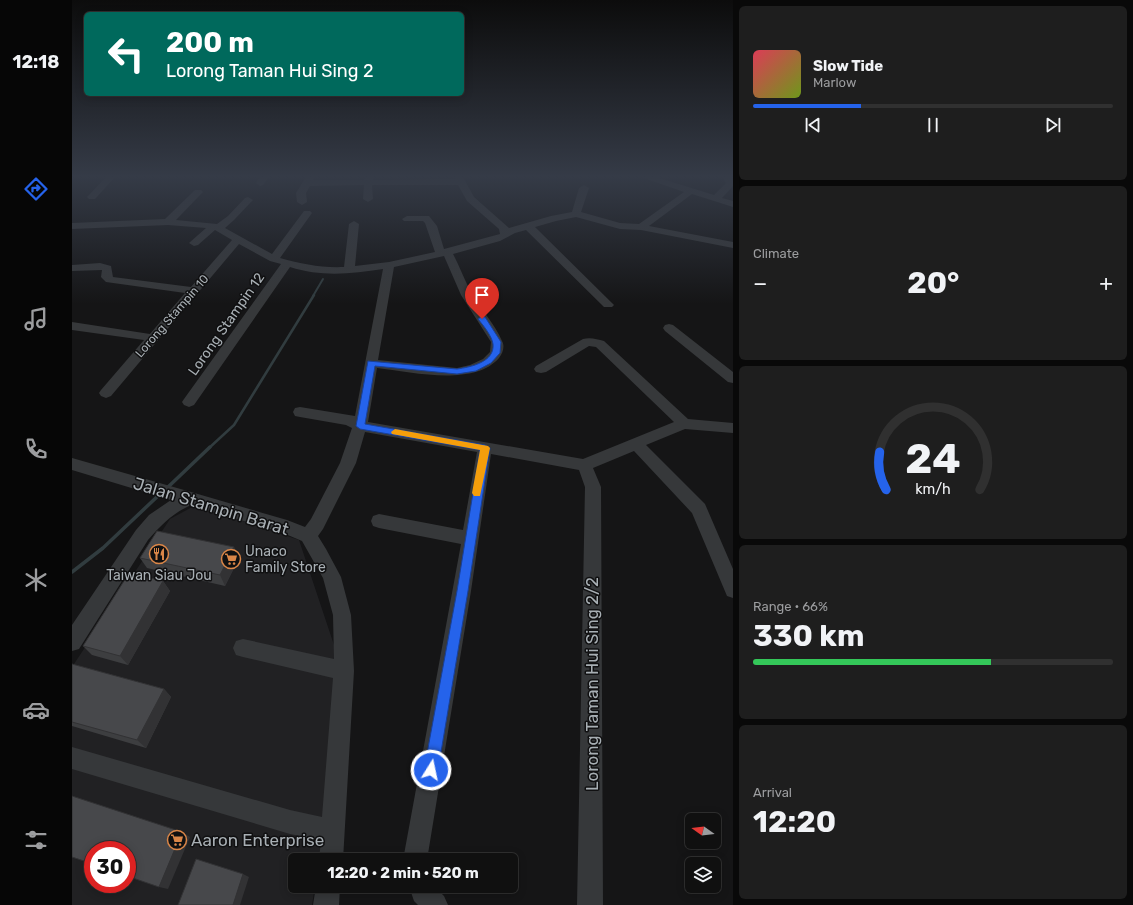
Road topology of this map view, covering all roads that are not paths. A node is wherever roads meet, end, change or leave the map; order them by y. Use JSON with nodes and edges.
{"nodes":[{"id":1,"x":171,"y":219,"type":"edge"},
{"id":2,"x":228,"y":219,"type":"edge"},
{"id":3,"x":303,"y":219,"type":"edge"},
{"id":4,"x":427,"y":219,"type":"edge"},
{"id":5,"x":494,"y":219,"type":"edge"},
{"id":6,"x":526,"y":219,"type":"edge"},
{"id":7,"x":553,"y":219,"type":"edge"},
{"id":8,"x":593,"y":219,"type":"edge"},
{"id":9,"x":652,"y":219,"type":"edge"},
{"id":10,"x":168,"y":222,"type":"junction"},
{"id":11,"x":354,"y":224,"type":"dead end"},
{"id":12,"x":500,"y":224,"type":"junction"},
{"id":13,"x":72,"y":226,"type":"edge"},
{"id":14,"x":528,"y":226,"type":"junction"},
{"id":15,"x":216,"y":227,"type":"junction"},
{"id":16,"x":641,"y":227,"type":"junction"},
{"id":17,"x":504,"y":235,"type":"junction"},
{"id":18,"x":238,"y":239,"type":"junction"},
{"id":19,"x":194,"y":243,"type":"dead end"},
{"id":20,"x":733,"y":245,"type":"edge"},
{"id":21,"x":444,"y":253,"type":"junction"},
{"id":22,"x":274,"y":259,"type":"junction"},
{"id":23,"x":287,"y":263,"type":"junction"},
{"id":24,"x":389,"y":265,"type":"junction"},
{"id":25,"x":72,"y":268,"type":"edge"},
{"id":26,"x":361,"y":269,"type":"junction"},
{"id":27,"x":349,"y":270,"type":"junction"},
{"id":28,"x":385,"y":286,"type":"junction"},
{"id":29,"x":194,"y":291,"type":"junction"},
{"id":30,"x":608,"y":305,"type":"dead end"},
{"id":31,"x":77,"y":327,"type":"edge"},
{"id":32,"x":669,"y":328,"type":"dead end"},
{"id":33,"x":72,"y":338,"type":"edge"},
{"id":34,"x":154,"y":338,"type":"junction"},
{"id":35,"x":371,"y":363,"type":"junction"},
{"id":36,"x":541,"y":369,"type":"dead end"},
{"id":37,"x":733,"y":379,"type":"edge"},
{"id":38,"x":106,"y":393,"type":"dead end"},
{"id":39,"x":189,"y":402,"type":"dead end"},
{"id":40,"x":300,"y":412,"type":"dead end"},
{"id":41,"x":684,"y":424,"type":"junction"},
{"id":42,"x":360,"y":426,"type":"junction"},
{"id":43,"x":733,"y":428,"type":"edge"},
{"id":44,"x":636,"y":444,"type":"junction"},
{"id":45,"x":485,"y":448,"type":"junction"},
{"id":46,"x":72,"y":464,"type":"edge"},
{"id":47,"x":584,"y":465,"type":"junction"},
{"id":48,"x":191,"y":498,"type":"junction"},
{"id":49,"x":379,"y":521,"type":"dead end"},
{"id":50,"x":308,"y":536,"type":"junction"},
{"id":51,"x":470,"y":539,"type":"junction"},
{"id":52,"x":733,"y":590,"type":"edge"},
{"id":53,"x":72,"y":642,"type":"edge"},
{"id":54,"x":243,"y":648,"type":"dead end"},
{"id":55,"x":344,"y":671,"type":"junction"},
{"id":56,"x":72,"y":758,"type":"edge"},
{"id":57,"x":333,"y":831,"type":"junction"},
{"id":58,"x":331,"y":853,"type":"edge"},
{"id":59,"x":416,"y":853,"type":"edge"},
{"id":60,"x":327,"y":893,"type":"edge"},
{"id":61,"x":424,"y":893,"type":"edge"},
{"id":62,"x":326,"y":905,"type":"edge"},
{"id":63,"x":435,"y":905,"type":"edge"},
{"id":64,"x":590,"y":905,"type":"edge"}],
"edges":[{"from":1,"to":10,"type":"street"},
{"from":2,"to":15,"type":"street"},
{"from":3,"to":22,"type":"street"},
{"from":4,"to":21,"type":"street"},
{"from":5,"to":12,"type":"street"},
{"from":6,"to":12,"type":"street"},
{"from":7,"to":14,"type":"street"},
{"from":8,"to":16,"type":"street"},
{"from":9,"to":16,"type":"street"},
{"from":10,"to":13,"type":"street"},
{"from":10,"to":15,"type":"street"},
{"from":11,"to":27,"type":"street"},
{"from":12,"to":17,"type":"street"},
{"from":14,"to":17,"type":"street"},
{"from":14,"to":30,"type":"street"},
{"from":15,"to":18,"type":"street"},
{"from":15,"to":19,"type":"street"},
{"from":16,"to":20,"type":"street"},
{"from":17,"to":21,"type":"street"},
{"from":18,"to":22,"type":"street"},
{"from":18,"to":29,"type":"street","name":"Lorong Stampin 10"},
{"from":21,"to":24,"type":"street"},
{"from":21,"to":35,"type":"street"},
{"from":22,"to":23,"type":"street"},
{"from":23,"to":27,"type":"street"},
{"from":23,"to":39,"type":"street","name":"Lorong Stampin 12"},
{"from":24,"to":26,"type":"street"},
{"from":24,"to":28,"type":"street"},
{"from":25,"to":29,"type":"street"},
{"from":26,"to":27,"type":"street"},
{"from":26,"to":28,"type":"street"},
{"from":28,"to":35,"type":"street"},
{"from":29,"to":34,"type":"street","name":"Lorong Stampin 10"},
{"from":31,"to":33,"type":"street"},
{"from":31,"to":34,"type":"street"},
{"from":32,"to":37,"type":"street"},
{"from":34,"to":38,"type":"street","name":"Lorong Stampin 10"},
{"from":35,"to":42,"type":"street"},
{"from":36,"to":41,"type":"street"},
{"from":40,"to":42,"type":"street"},
{"from":41,"to":43,"type":"street"},
{"from":41,"to":44,"type":"street"},
{"from":42,"to":45,"type":"street"},
{"from":42,"to":50,"type":"street"},
{"from":44,"to":47,"type":"street"},
{"from":44,"to":52,"type":"street"},
{"from":45,"to":47,"type":"street"},
{"from":45,"to":51,"type":"street"},
{"from":46,"to":48,"type":"street","name":"Jalan Stampin Barat"},
{"from":47,"to":64,"type":"street","name":"Lorong Taman Hui Sing 2/2"},
{"from":48,"to":50,"type":"street","name":"Jalan Stampin Barat"},
{"from":48,"to":53,"type":"street"},
{"from":49,"to":51,"type":"street"},
{"from":50,"to":55,"type":"street","name":"Jalan Stampin Barat"},
{"from":51,"to":59,"type":"street"},
{"from":54,"to":55,"type":"street"},
{"from":55,"to":57,"type":"street","name":"Jalan Stampin Barat"},
{"from":56,"to":57,"type":"street"},
{"from":57,"to":58,"type":"street","name":"Jalan Stampin Barat"},
{"from":60,"to":62,"type":"street"},
{"from":61,"to":63,"type":"street"}]}
